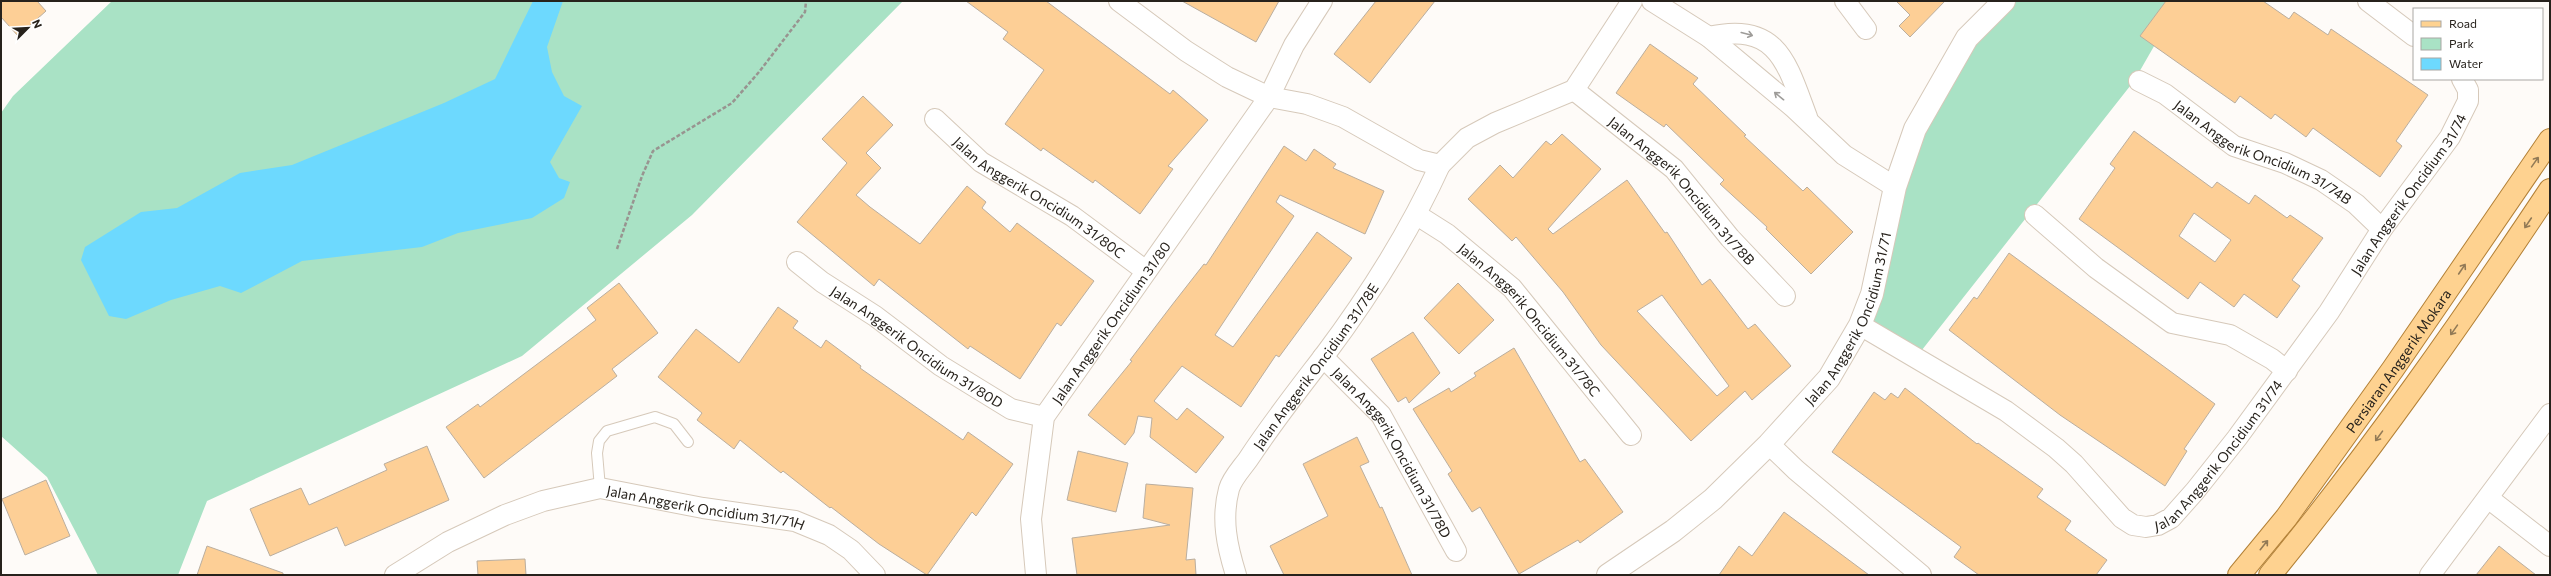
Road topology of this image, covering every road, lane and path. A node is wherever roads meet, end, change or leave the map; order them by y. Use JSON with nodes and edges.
{"nodes":[{"id":1,"x":806,"y":1,"type":"edge"},
{"id":2,"x":1120,"y":1,"type":"edge"},
{"id":3,"x":1322,"y":1,"type":"edge"},
{"id":4,"x":1632,"y":1,"type":"edge"},
{"id":5,"x":1652,"y":1,"type":"edge"},
{"id":6,"x":1845,"y":1,"type":"edge"},
{"id":7,"x":2004,"y":1,"type":"edge"},
{"id":8,"x":2368,"y":1,"type":"edge"},
{"id":9,"x":1866,"y":29,"type":"dead end"},
{"id":10,"x":2413,"y":35,"type":"edge"},
{"id":11,"x":1710,"y":37,"type":"junction"},
{"id":12,"x":2463,"y":80,"type":"edge"},
{"id":13,"x":2139,"y":81,"type":"dead end"},
{"id":14,"x":1574,"y":90,"type":"junction"},
{"id":15,"x":1269,"y":97,"type":"junction"},
{"id":16,"x":935,"y":119,"type":"dead end"},
{"id":17,"x":1808,"y":121,"type":"junction"},
{"id":18,"x":2550,"y":140,"type":"edge"},
{"id":19,"x":1440,"y":165,"type":"junction"},
{"id":20,"x":1895,"y":187,"type":"junction"},
{"id":21,"x":2550,"y":190,"type":"edge"},
{"id":22,"x":1417,"y":215,"type":"junction"},
{"id":23,"x":2035,"y":215,"type":"dead end"},
{"id":24,"x":2382,"y":229,"type":"junction"},
{"id":25,"x":618,"y":249,"type":"dead end"},
{"id":26,"x":797,"y":262,"type":"dead end"},
{"id":27,"x":1146,"y":271,"type":"junction"},
{"id":28,"x":1785,"y":296,"type":"dead end"},
{"id":29,"x":1860,"y":325,"type":"junction"},
{"id":30,"x":1323,"y":357,"type":"junction"},
{"id":31,"x":2287,"y":371,"type":"junction"},
{"id":32,"x":2550,"y":414,"type":"edge"},
{"id":33,"x":1044,"y":417,"type":"junction"},
{"id":34,"x":1631,"y":435,"type":"dead end"},
{"id":35,"x":688,"y":442,"type":"dead end"},
{"id":36,"x":1769,"y":444,"type":"junction"},
{"id":37,"x":600,"y":488,"type":"junction"},
{"id":38,"x":2488,"y":498,"type":"junction"},
{"id":39,"x":2550,"y":546,"type":"edge"},
{"id":40,"x":1456,"y":550,"type":"dead end"},
{"id":41,"x":395,"y":575,"type":"edge"},
{"id":42,"x":874,"y":575,"type":"edge"},
{"id":43,"x":1036,"y":575,"type":"edge"},
{"id":44,"x":1236,"y":575,"type":"edge"},
{"id":45,"x":1608,"y":575,"type":"edge"},
{"id":46,"x":1922,"y":575,"type":"edge"},
{"id":47,"x":2239,"y":575,"type":"edge"},
{"id":48,"x":2270,"y":575,"type":"edge"},
{"id":49,"x":2430,"y":575,"type":"edge"}],
"edges":[{"from":1,"to":25,"type":"path"},
{"from":2,"to":15,"type":"street"},
{"from":3,"to":15,"type":"street","name":"Jalan Anggerik Oncidium 31/80"},
{"from":4,"to":14,"type":"street"},
{"from":5,"to":11,"type":"street"},
{"from":6,"to":9,"type":"street"},
{"from":7,"to":20,"type":"street","name":"Jalan Anggerik Oncidium 31/71"},
{"from":8,"to":10,"type":"street"},
{"from":17,"to":11,"type":"street","one_way":true},
{"from":11,"to":17,"type":"street","one_way":true},
{"from":12,"to":24,"type":"street","name":"Jalan Anggerik Oncidium 31/74"},
{"from":13,"to":24,"type":"street","name":"Jalan Anggerik Oncidium 31/74B"},
{"from":14,"to":19,"type":"street"},
{"from":14,"to":28,"type":"street","name":"Jalan Anggerik Oncidium 31/78B"},
{"from":15,"to":19,"type":"street"},
{"from":15,"to":27,"type":"street","name":"Jalan Anggerik Oncidium 31/80"},
{"from":16,"to":27,"type":"street","name":"Jalan Anggerik Oncidium 31/80C"},
{"from":17,"to":20,"type":"street"},
{"from":47,"to":18,"type":"main road","name":"Persiaran Anggerik Mokara","one_way":true},
{"from":19,"to":22,"type":"street","name":"Jalan Anggerik Oncidium 31/78E"},
{"from":20,"to":29,"type":"street","name":"Jalan Anggerik Oncidium 31/71"},
{"from":21,"to":48,"type":"main road","name":"Persiaran Anggerik Mokara","one_way":true},
{"from":22,"to":30,"type":"street","name":"Jalan Anggerik Oncidium 31/78E"},
{"from":22,"to":34,"type":"street","name":"Jalan Anggerik Oncidium 31/78C"},
{"from":23,"to":31,"type":"street"},
{"from":24,"to":31,"type":"street","name":"Jalan Anggerik Oncidium 31/74"},
{"from":26,"to":33,"type":"street","name":"Jalan Anggerik Oncidium 31/80D"},
{"from":27,"to":33,"type":"street","name":"Jalan Anggerik Oncidium 31/80"},
{"from":29,"to":31,"type":"street","name":"Jalan Anggerik Oncidium 31/74"},
{"from":29,"to":36,"type":"street","name":"Jalan Anggerik Oncidium 31/71"},
{"from":30,"to":40,"type":"street","name":"Jalan Anggerik Oncidium 31/78D"},
{"from":30,"to":44,"type":"street","name":"Jalan Anggerik Oncidium 31/78E"},
{"from":32,"to":38,"type":"street"},
{"from":33,"to":43,"type":"street","name":"Jalan Anggerik Oncidium 31/80"},
{"from":35,"to":37,"type":"lane"},
{"from":36,"to":45,"type":"street","name":"Jalan Anggerik Oncidium 31/71"},
{"from":36,"to":46,"type":"street"},
{"from":37,"to":41,"type":"street","name":"Jalan Anggerik Oncidium 31/71H"},
{"from":37,"to":42,"type":"street","name":"Jalan Anggerik Oncidium 31/71H"},
{"from":38,"to":39,"type":"street"},
{"from":38,"to":49,"type":"street"}]}
